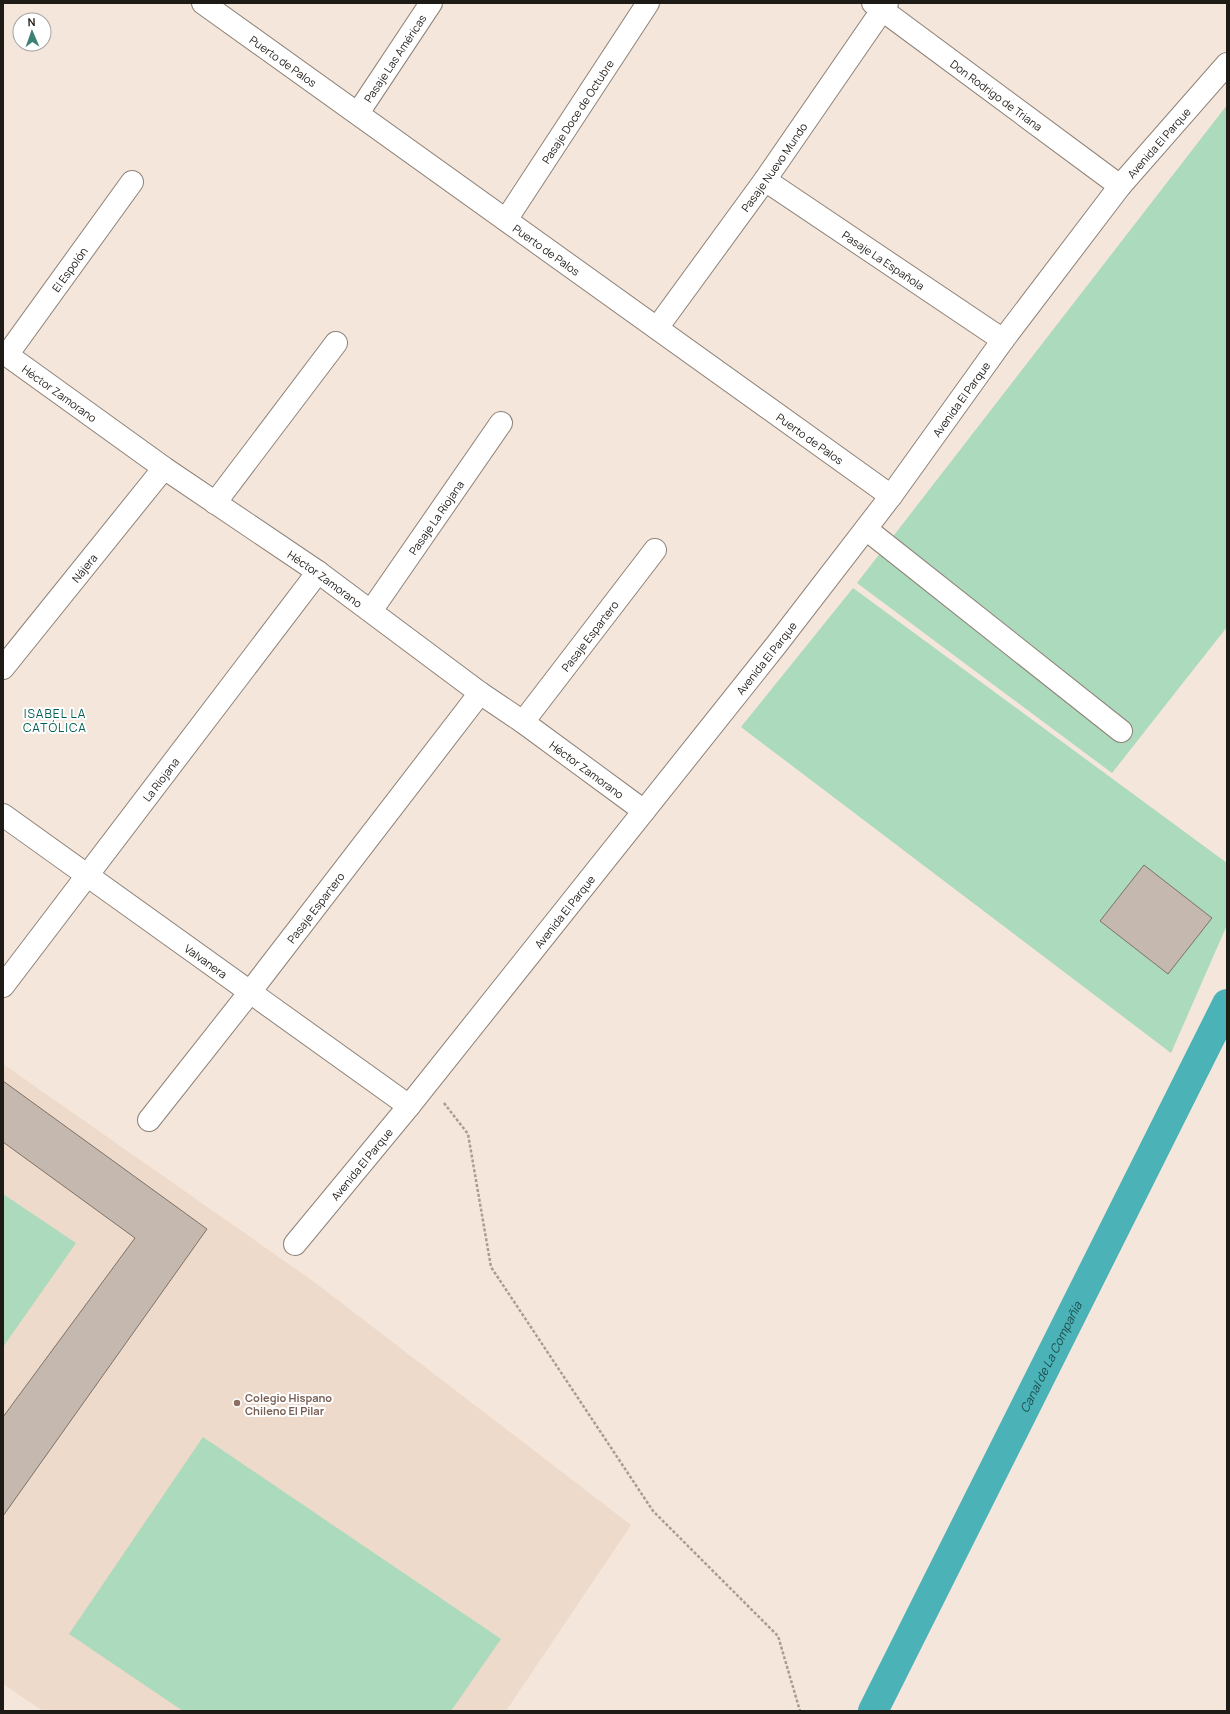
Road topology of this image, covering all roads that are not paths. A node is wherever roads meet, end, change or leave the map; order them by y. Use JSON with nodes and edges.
{"nodes":[{"id":1,"x":203,"y":3,"type":"edge"},
{"id":2,"x":431,"y":3,"type":"edge"},
{"id":3,"x":648,"y":3,"type":"edge"},
{"id":4,"x":881,"y":5,"type":"edge"},
{"id":5,"x":1227,"y":64,"type":"edge"},
{"id":6,"x":358,"y":113,"type":"junction"},
{"id":7,"x":765,"y":180,"type":"junction"},
{"id":8,"x":132,"y":182,"type":"dead end"},
{"id":9,"x":1120,"y":186,"type":"junction"},
{"id":10,"x":506,"y":220,"type":"junction"},
{"id":11,"x":657,"y":328,"type":"junction"},
{"id":12,"x":1003,"y":340,"type":"junction"},
{"id":13,"x":336,"y":344,"type":"dead end"},
{"id":14,"x":5,"y":354,"type":"edge"},
{"id":15,"x":501,"y":423,"type":"dead end"},
{"id":16,"x":164,"y":468,"type":"junction"},
{"id":17,"x":891,"y":496,"type":"junction"},
{"id":18,"x":215,"y":502,"type":"junction"},
{"id":19,"x":866,"y":529,"type":"junction"},
{"id":20,"x":655,"y":550,"type":"dead end"},
{"id":21,"x":318,"y":572,"type":"junction"},
{"id":22,"x":371,"y":611,"type":"junction"},
{"id":23,"x":3,"y":668,"type":"edge"},
{"id":24,"x":480,"y":693,"type":"junction"},
{"id":25,"x":523,"y":722,"type":"junction"},
{"id":26,"x":1121,"y":731,"type":"dead end"},
{"id":27,"x":644,"y":811,"type":"junction"},
{"id":28,"x":3,"y":815,"type":"edge"},
{"id":29,"x":87,"y":875,"type":"junction"},
{"id":30,"x":3,"y":986,"type":"edge"},
{"id":31,"x":250,"y":992,"type":"junction"},
{"id":32,"x":408,"y":1106,"type":"junction"},
{"id":33,"x":148,"y":1120,"type":"dead end"},
{"id":34,"x":295,"y":1244,"type":"dead end"}],
"edges":[{"from":1,"to":6,"type":"street","name":"Puerto de Palos"},
{"from":2,"to":6,"type":"street","name":"Pasaje Las Américas"},
{"from":3,"to":10,"type":"street","name":"Pasaje Doce de Octubre"},
{"from":4,"to":7,"type":"street","name":"Pasaje Nuevo Mundo"},
{"from":4,"to":9,"type":"street","name":"Don Rodrigo de Triana"},
{"from":5,"to":9,"type":"street","name":"Avenida El Parque"},
{"from":6,"to":10,"type":"street","name":"Puerto de Palos"},
{"from":7,"to":11,"type":"street","name":"Pasaje Nuevo Mundo"},
{"from":7,"to":12,"type":"street","name":"Pasaje La Española"},
{"from":8,"to":14,"type":"street","name":"El Espolón"},
{"from":9,"to":12,"type":"street","name":"Avenida El Parque"},
{"from":10,"to":11,"type":"street","name":"Puerto de Palos"},
{"from":11,"to":17,"type":"street","name":"Puerto de Palos"},
{"from":12,"to":17,"type":"street","name":"Avenida El Parque"},
{"from":13,"to":18,"type":"street"},
{"from":14,"to":16,"type":"street","name":"Héctor Zamorano"},
{"from":15,"to":22,"type":"street","name":"Pasaje La Riojana"},
{"from":16,"to":18,"type":"street","name":"Héctor Zamorano"},
{"from":16,"to":23,"type":"street","name":"Nájera"},
{"from":17,"to":19,"type":"street","name":"Avenida El Parque"},
{"from":18,"to":21,"type":"street","name":"Héctor Zamorano"},
{"from":19,"to":26,"type":"street"},
{"from":19,"to":27,"type":"street","name":"Avenida El Parque"},
{"from":20,"to":25,"type":"street","name":"Pasaje Espartero"},
{"from":21,"to":22,"type":"street","name":"Héctor Zamorano"},
{"from":21,"to":29,"type":"street","name":"La Riojana"},
{"from":22,"to":24,"type":"street","name":"Héctor Zamorano"},
{"from":24,"to":25,"type":"street","name":"Héctor Zamorano"},
{"from":24,"to":31,"type":"street","name":"Pasaje Espartero"},
{"from":25,"to":27,"type":"street","name":"Héctor Zamorano"},
{"from":27,"to":32,"type":"street","name":"Avenida El Parque"},
{"from":28,"to":29,"type":"street","name":"Valvanera"},
{"from":29,"to":30,"type":"street","name":"La Riojana"},
{"from":29,"to":31,"type":"street","name":"Valvanera"},
{"from":31,"to":32,"type":"street","name":"Valvanera"},
{"from":31,"to":33,"type":"street","name":"Pasaje Espartero"},
{"from":32,"to":34,"type":"street","name":"Avenida El Parque"}]}
